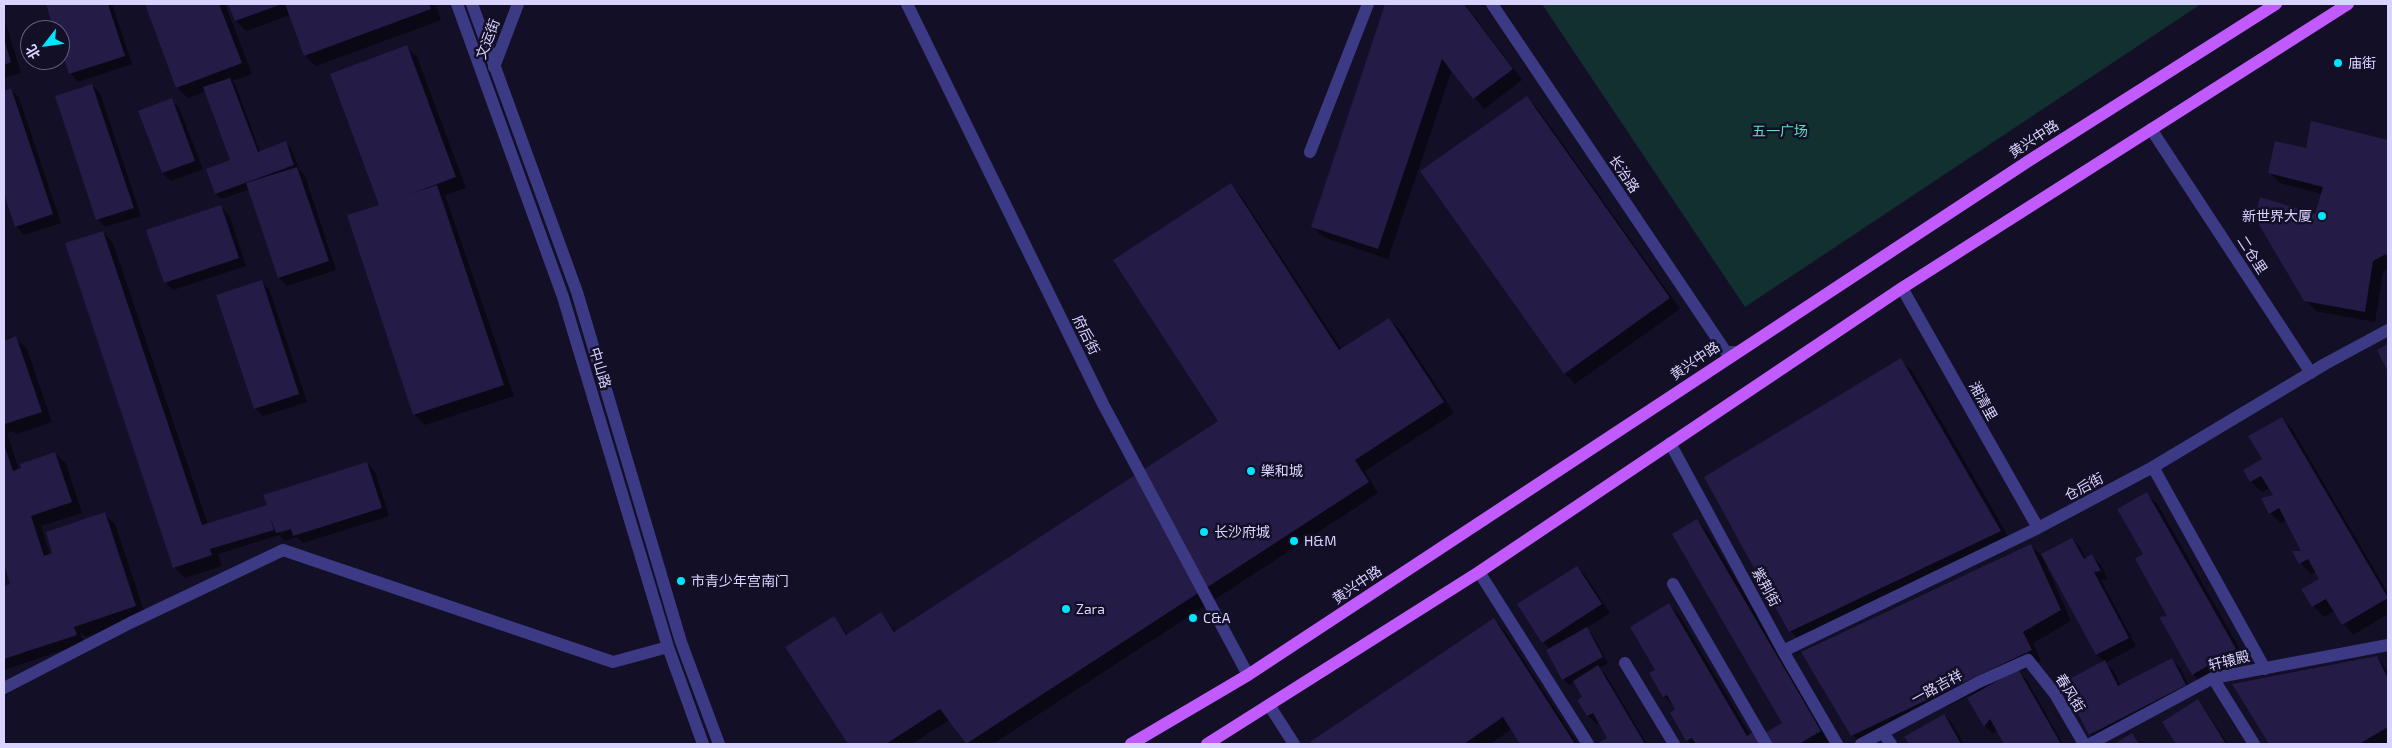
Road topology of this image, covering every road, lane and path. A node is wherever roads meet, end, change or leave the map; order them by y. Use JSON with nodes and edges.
{"nodes":[{"id":1,"x":457,"y":4,"type":"edge"},
{"id":2,"x":472,"y":4,"type":"edge"},
{"id":3,"x":518,"y":4,"type":"edge"},
{"id":4,"x":907,"y":4,"type":"edge"},
{"id":5,"x":1368,"y":4,"type":"edge"},
{"id":6,"x":1492,"y":4,"type":"edge"},
{"id":7,"x":2276,"y":4,"type":"edge"},
{"id":8,"x":2348,"y":4,"type":"edge"},
{"id":9,"x":495,"y":64,"type":"junction"},
{"id":10,"x":487,"y":85,"type":"junction"},
{"id":11,"x":2151,"y":129,"type":"junction"},
{"id":12,"x":1310,"y":152,"type":"dead end"},
{"id":13,"x":1902,"y":288,"type":"junction"},
{"id":14,"x":2388,"y":330,"type":"edge"},
{"id":15,"x":1735,"y":352,"type":"junction"},
{"id":16,"x":2311,"y":373,"type":"junction"},
{"id":17,"x":1670,"y":443,"type":"junction"},
{"id":18,"x":2154,"y":467,"type":"junction"},
{"id":19,"x":2038,"y":528,"type":"junction"},
{"id":20,"x":1479,"y":572,"type":"junction"},
{"id":21,"x":1673,"y":584,"type":"dead end"},
{"id":22,"x":2388,"y":645,"type":"edge"},
{"id":23,"x":668,"y":646,"type":"junction"},
{"id":24,"x":1783,"y":650,"type":"junction"},
{"id":25,"x":2028,"y":660,"type":"joint"},
{"id":26,"x":1625,"y":663,"type":"dead end"},
{"id":27,"x":2265,"y":668,"type":"junction"},
{"id":28,"x":1248,"y":675,"type":"junction"},
{"id":29,"x":2214,"y":678,"type":"junction"},
{"id":30,"x":4,"y":688,"type":"edge"},
{"id":31,"x":1269,"y":705,"type":"junction"},
{"id":32,"x":1883,"y":732,"type":"junction"},
{"id":33,"x":704,"y":744,"type":"edge"},
{"id":34,"x":719,"y":744,"type":"edge"},
{"id":35,"x":1131,"y":744,"type":"edge"},
{"id":36,"x":1207,"y":744,"type":"edge"},
{"id":37,"x":1294,"y":744,"type":"edge"},
{"id":38,"x":1588,"y":744,"type":"edge"},
{"id":39,"x":1674,"y":744,"type":"edge"},
{"id":40,"x":1766,"y":744,"type":"edge"},
{"id":41,"x":1837,"y":744,"type":"edge"},
{"id":42,"x":1861,"y":744,"type":"edge"},
{"id":43,"x":1890,"y":744,"type":"edge"},
{"id":44,"x":2084,"y":744,"type":"edge"},
{"id":45,"x":2090,"y":744,"type":"edge"},
{"id":46,"x":2254,"y":744,"type":"edge"}],
"edges":[{"from":1,"to":10,"type":"street","name":"中山路"},
{"from":2,"to":9,"type":"street","name":"中山路"},
{"from":3,"to":9,"type":"street","name":"文运街"},
{"from":4,"to":28,"type":"street","name":"府后街"},
{"from":5,"to":12,"type":"street"},
{"from":6,"to":15,"type":"street","name":"长治路"},
{"from":7,"to":15,"type":"main road","name":"黄兴中路"},
{"from":8,"to":11,"type":"main road"},
{"from":9,"to":10,"type":"street","name":"文运街"},
{"from":9,"to":34,"type":"street","name":"中山路"},
{"from":10,"to":23,"type":"street","name":"中山路"},
{"from":11,"to":13,"type":"main road"},
{"from":11,"to":16,"type":"street","name":"二仓里"},
{"from":13,"to":17,"type":"main road"},
{"from":13,"to":19,"type":"street","name":"湘清里"},
{"from":14,"to":16,"type":"street","name":"仓后街"},
{"from":15,"to":28,"type":"main road","name":"黄兴中路"},
{"from":16,"to":18,"type":"street","name":"仓后街"},
{"from":17,"to":20,"type":"main road"},
{"from":17,"to":24,"type":"street","name":"紫荆街"},
{"from":18,"to":19,"type":"street","name":"仓后街"},
{"from":18,"to":27,"type":"street"},
{"from":19,"to":24,"type":"street","name":"仓后街"},
{"from":20,"to":31,"type":"main road"},
{"from":20,"to":38,"type":"street"},
{"from":21,"to":40,"type":"street"},
{"from":22,"to":27,"type":"street","name":"轩辕殿"},
{"from":23,"to":30,"type":"street"},
{"from":23,"to":33,"type":"street","name":"中山路"},
{"from":24,"to":41,"type":"street","name":"紫荆街"},
{"from":25,"to":32,"type":"street","name":"一路吉祥"},
{"from":25,"to":44,"type":"street","name":"春风街"},
{"from":26,"to":39,"type":"street"},
{"from":27,"to":29,"type":"street","name":"轩辕殿"},
{"from":28,"to":35,"type":"main road","name":"黄兴中路"},
{"from":29,"to":45,"type":"street","name":"轩辕殿"},
{"from":29,"to":46,"type":"street"},
{"from":31,"to":36,"type":"main road"},
{"from":31,"to":37,"type":"street"},
{"from":32,"to":42,"type":"street","name":"一路吉祥"},
{"from":32,"to":43,"type":"street"}]}
